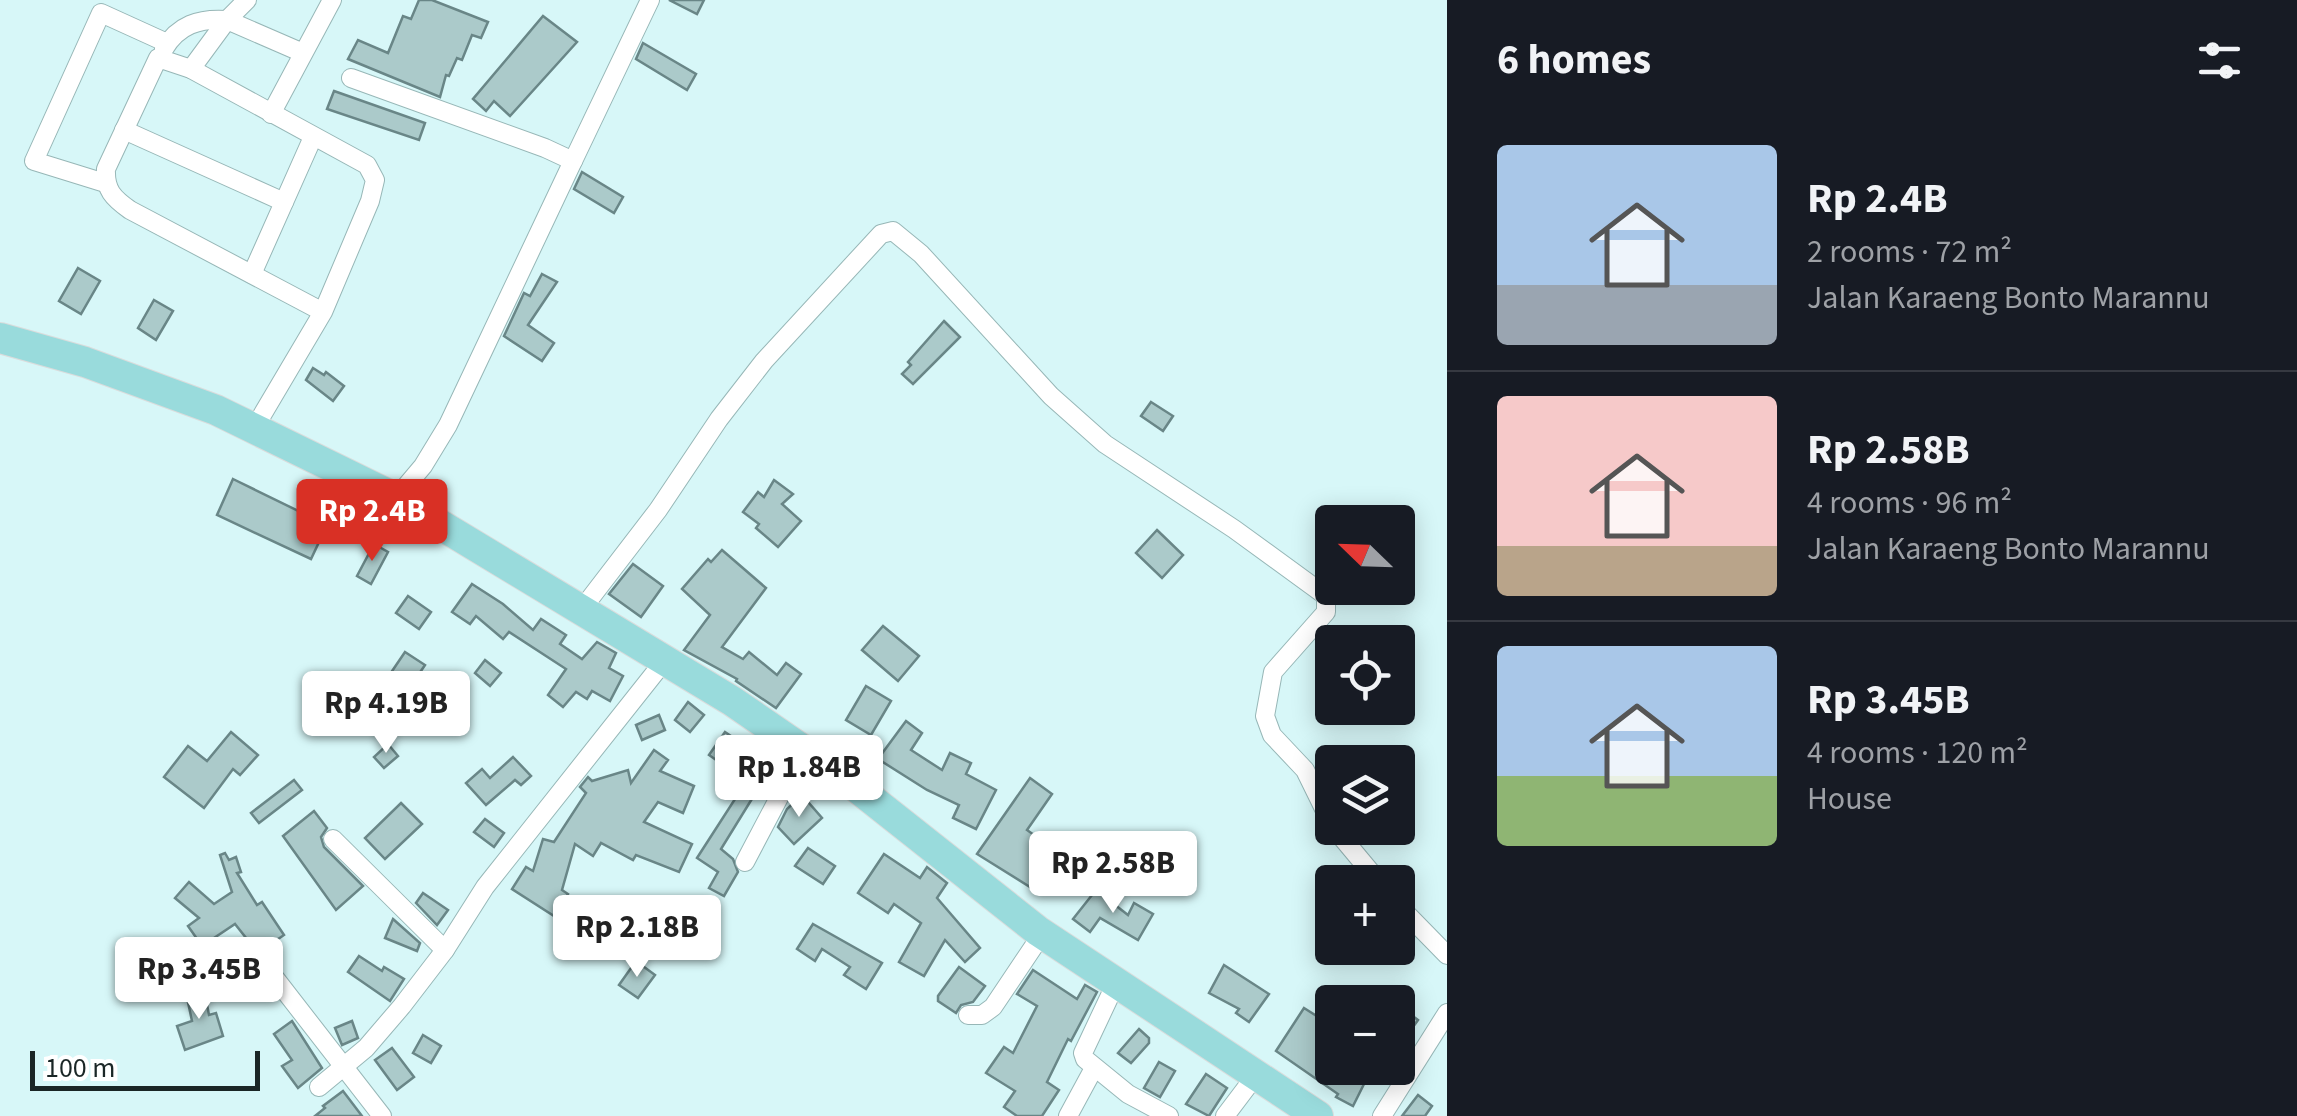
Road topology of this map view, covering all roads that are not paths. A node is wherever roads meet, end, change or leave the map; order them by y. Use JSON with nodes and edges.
{"nodes":[{"id":1,"x":247,"y":0,"type":"edge"},
{"id":2,"x":332,"y":0,"type":"edge"},
{"id":3,"x":650,"y":0,"type":"edge"},
{"id":4,"x":227,"y":20,"type":"junction"},
{"id":5,"x":163,"y":51,"type":"junction"},
{"id":6,"x":302,"y":53,"type":"junction"},
{"id":7,"x":191,"y":69,"type":"junction"},
{"id":8,"x":351,"y":78,"type":"dead end"},
{"id":9,"x":272,"y":114,"type":"junction"},
{"id":10,"x":124,"y":130,"type":"junction"},
{"id":11,"x":313,"y":138,"type":"junction"},
{"id":12,"x":573,"y":161,"type":"junction"},
{"id":13,"x":105,"y":184,"type":"junction"},
{"id":14,"x":284,"y":202,"type":"junction"},
{"id":15,"x":252,"y":274,"type":"junction"},
{"id":16,"x":323,"y":312,"type":"junction"},
{"id":17,"x":0,"y":338,"type":"edge"},
{"id":18,"x":256,"y":427,"type":"junction"},
{"id":19,"x":396,"y":498,"type":"junction"},
{"id":20,"x":582,"y":609,"type":"junction"},
{"id":21,"x":664,"y":660,"type":"junction"},
{"id":22,"x":804,"y":750,"type":"junction"},
{"id":23,"x":1315,"y":789,"type":"edge"},
{"id":24,"x":333,"y":839,"type":"dead end"},
{"id":25,"x":1349,"y":845,"type":"edge"},
{"id":26,"x":745,"y":862,"type":"dead end"},
{"id":27,"x":1365,"y":865,"type":"edge"},
{"id":28,"x":1415,"y":922,"type":"edge"},
{"id":29,"x":1042,"y":934,"type":"junction"},
{"id":30,"x":444,"y":950,"type":"junction"},
{"id":31,"x":1447,"y":955,"type":"edge"},
{"id":32,"x":271,"y":973,"type":"dead end"},
{"id":33,"x":1115,"y":984,"type":"junction"},
{"id":34,"x":1447,"y":1013,"type":"edge"},
{"id":35,"x":968,"y":1015,"type":"dead end"},
{"id":36,"x":342,"y":1068,"type":"junction"},
{"id":37,"x":1094,"y":1068,"type":"junction"},
{"id":38,"x":1256,"y":1074,"type":"junction"},
{"id":39,"x":319,"y":1086,"type":"dead end"},
{"id":40,"x":382,"y":1116,"type":"edge"},
{"id":41,"x":1068,"y":1116,"type":"edge"},
{"id":42,"x":1168,"y":1116,"type":"edge"},
{"id":43,"x":1225,"y":1116,"type":"edge"},
{"id":44,"x":1318,"y":1116,"type":"edge"},
{"id":45,"x":1382,"y":1116,"type":"edge"}],
"edges":[{"from":1,"to":4,"type":"street"},
{"from":2,"to":6,"type":"street"},
{"from":3,"to":12,"type":"street"},
{"from":4,"to":5,"type":"street"},
{"from":4,"to":6,"type":"street"},
{"from":4,"to":7,"type":"street"},
{"from":5,"to":7,"type":"street"},
{"from":5,"to":10,"type":"street"},
{"from":5,"to":13,"type":"street"},
{"from":6,"to":9,"type":"street"},
{"from":7,"to":9,"type":"street"},
{"from":8,"to":12,"type":"street"},
{"from":9,"to":11,"type":"street"},
{"from":10,"to":13,"type":"street"},
{"from":10,"to":14,"type":"street"},
{"from":11,"to":14,"type":"street"},
{"from":11,"to":16,"type":"street"},
{"from":12,"to":19,"type":"street"},
{"from":13,"to":15,"type":"street"},
{"from":14,"to":15,"type":"street"},
{"from":15,"to":16,"type":"street"},
{"from":16,"to":18,"type":"street"},
{"from":17,"to":18,"type":"main road"},
{"from":18,"to":19,"type":"main road"},
{"from":19,"to":20,"type":"main road"},
{"from":20,"to":21,"type":"main road"},
{"from":20,"to":23,"type":"street"},
{"from":21,"to":22,"type":"main road"},
{"from":21,"to":30,"type":"street"},
{"from":22,"to":26,"type":"street"},
{"from":22,"to":29,"type":"main road"},
{"from":24,"to":30,"type":"street"},
{"from":25,"to":27,"type":"street"},
{"from":28,"to":31,"type":"street"},
{"from":29,"to":33,"type":"main road"},
{"from":29,"to":35,"type":"street"},
{"from":30,"to":36,"type":"street"},
{"from":32,"to":36,"type":"street"},
{"from":33,"to":37,"type":"street"},
{"from":33,"to":38,"type":"main road"},
{"from":34,"to":45,"type":"street"},
{"from":36,"to":39,"type":"street"},
{"from":36,"to":40,"type":"street"},
{"from":37,"to":41,"type":"street"},
{"from":37,"to":42,"type":"street"},
{"from":38,"to":43,"type":"street"},
{"from":38,"to":44,"type":"main road"}]}
